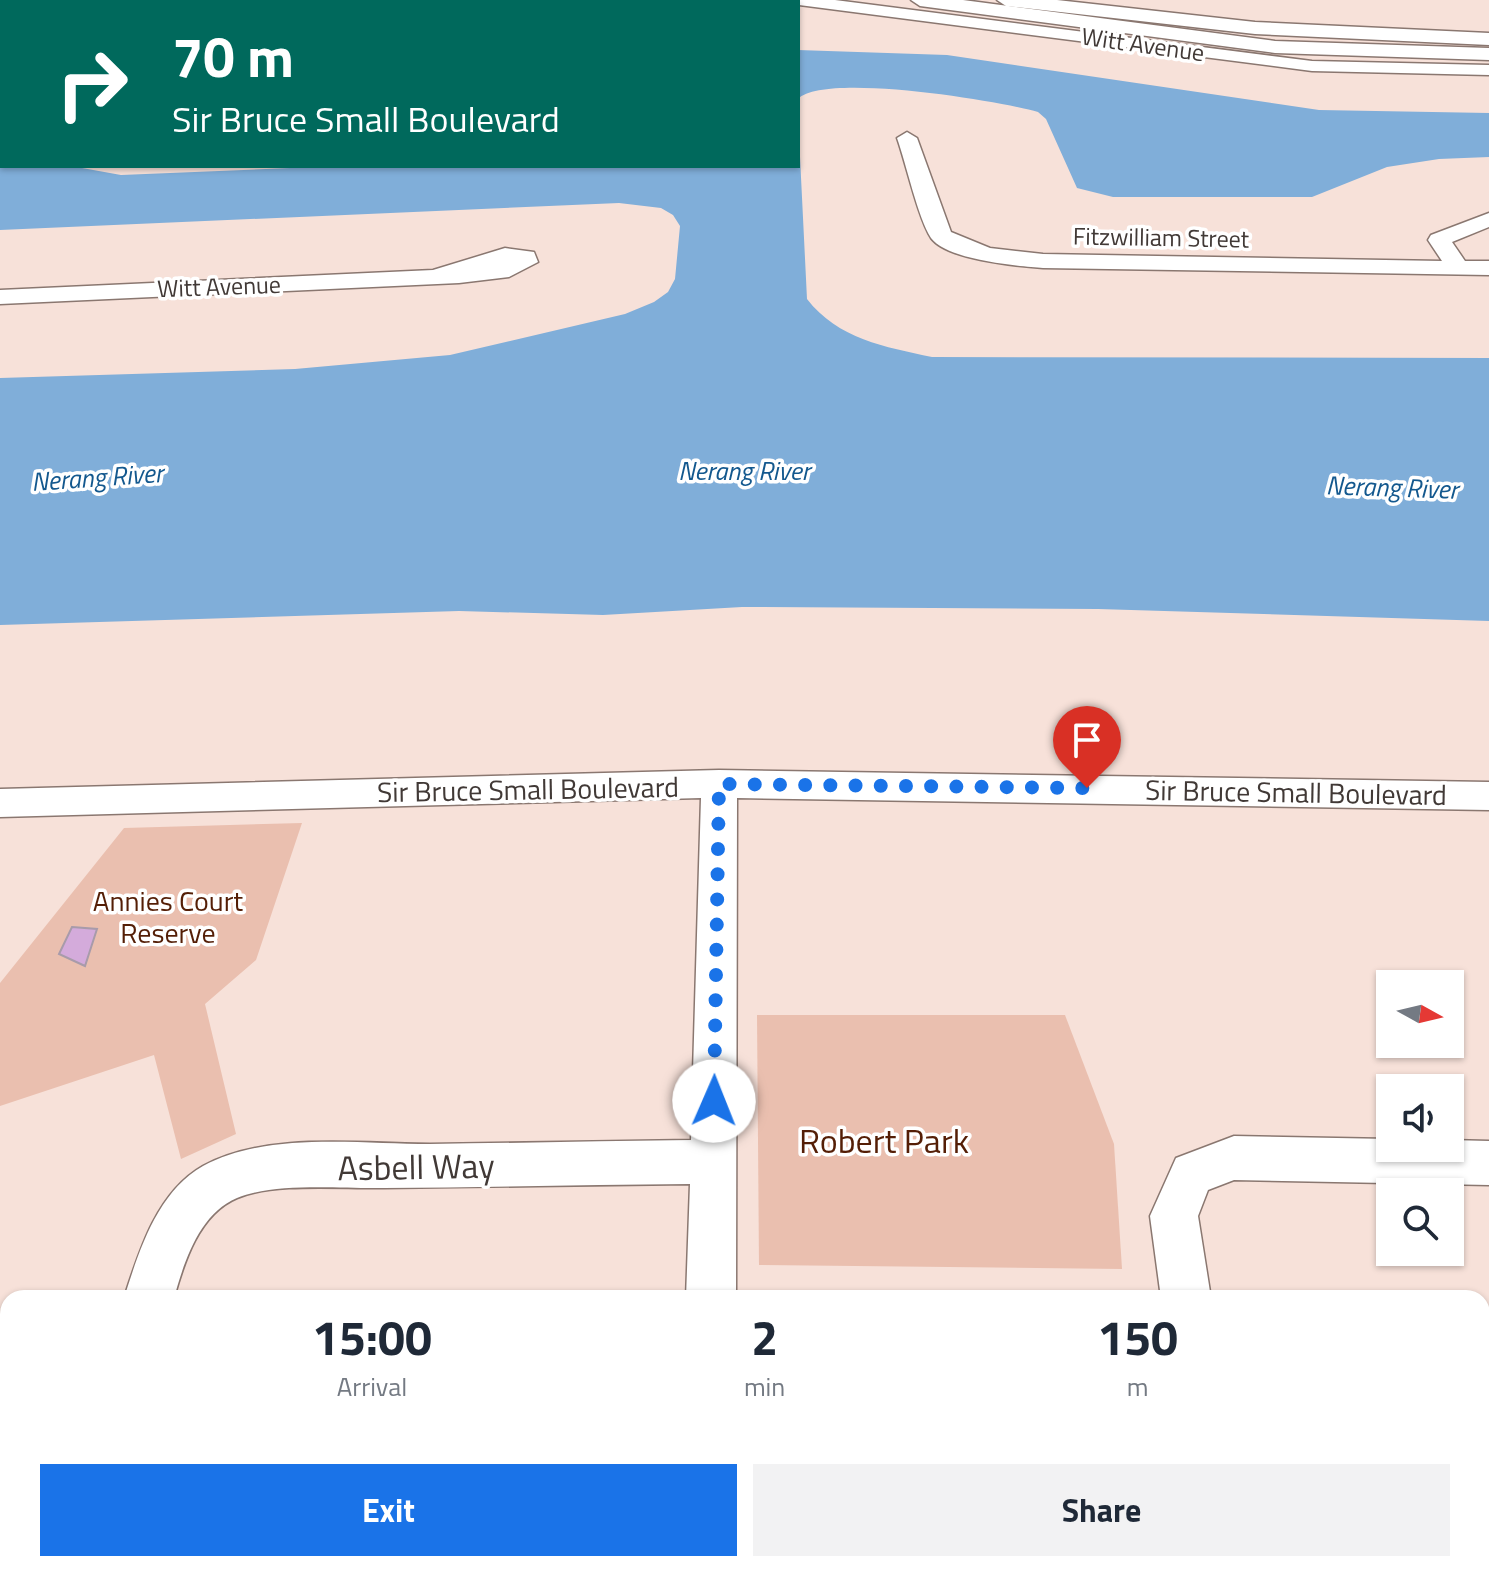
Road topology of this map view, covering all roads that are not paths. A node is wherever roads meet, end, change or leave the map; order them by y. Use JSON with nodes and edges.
{"nodes":[{"id":1,"x":800,"y":0,"type":"edge"},
{"id":2,"x":920,"y":0,"type":"edge"},
{"id":3,"x":1006,"y":0,"type":"edge"},
{"id":4,"x":1111,"y":0,"type":"edge"},
{"id":5,"x":1489,"y":25,"type":"edge"},
{"id":6,"x":1489,"y":39,"type":"edge"},
{"id":7,"x":1489,"y":54,"type":"edge"},
{"id":8,"x":1489,"y":70,"type":"edge"},
{"id":9,"x":907,"y":138,"type":"dead end"},
{"id":10,"x":1489,"y":219,"type":"edge"},
{"id":11,"x":1458,"y":267,"type":"junction"},
{"id":12,"x":1489,"y":268,"type":"edge"},
{"id":13,"x":439,"y":276,"type":"dead end"},
{"id":14,"x":0,"y":297,"type":"edge"},
{"id":15,"x":719,"y":784,"type":"junction"},
{"id":16,"x":1489,"y":796,"type":"edge"},
{"id":17,"x":0,"y":803,"type":"edge"},
{"id":18,"x":713,"y":1162,"type":"junction"},
{"id":19,"x":1489,"y":1163,"type":"edge"},
{"id":20,"x":155,"y":1279,"type":"edge"},
{"id":21,"x":711,"y":1290,"type":"edge"},
{"id":22,"x":1185,"y":1290,"type":"edge"}],
"edges":[{"from":1,"to":8,"type":"street","name":"Witt Avenue"},
{"from":2,"to":7,"type":"main road"},
{"from":3,"to":6,"type":"main road"},
{"from":4,"to":5,"type":"main road"},
{"from":9,"to":11,"type":"street","name":"Fitzwilliam Street"},
{"from":10,"to":11,"type":"street"},
{"from":11,"to":12,"type":"street","name":"Fitzwilliam Street"},
{"from":13,"to":14,"type":"street","name":"Witt Avenue"},
{"from":15,"to":16,"type":"street","name":"Sir Bruce Small Boulevard"},
{"from":15,"to":17,"type":"street","name":"Sir Bruce Small Boulevard"},
{"from":15,"to":18,"type":"street"},
{"from":18,"to":20,"type":"street","name":"Asbell Way"},
{"from":18,"to":21,"type":"street"},
{"from":19,"to":22,"type":"street"}]}
